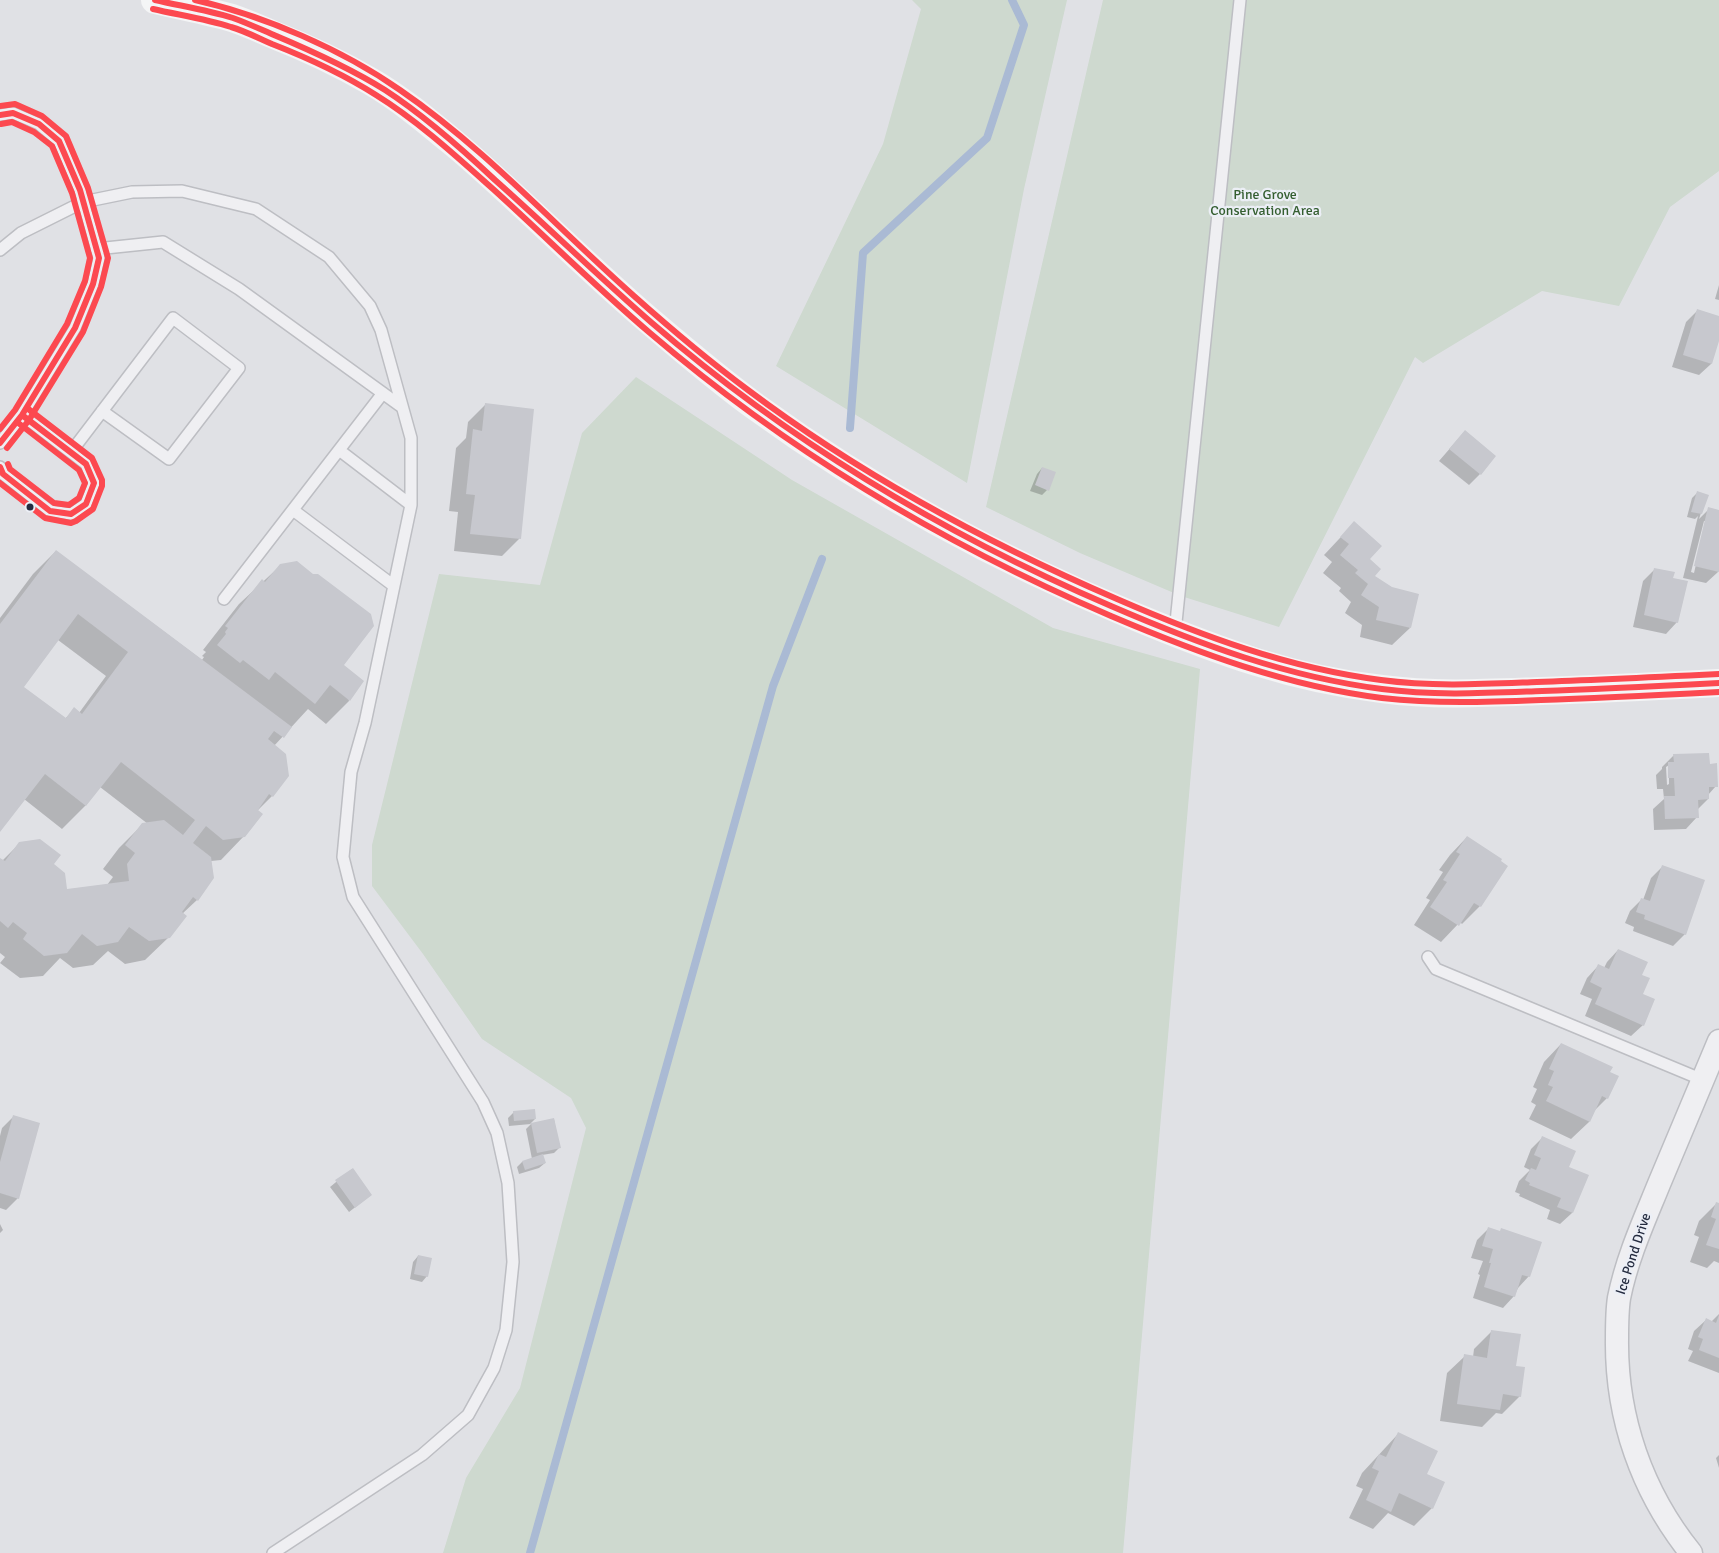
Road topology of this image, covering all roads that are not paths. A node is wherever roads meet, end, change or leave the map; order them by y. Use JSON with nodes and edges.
{"nodes":[{"id":1,"x":155,"y":0,"type":"edge"},
{"id":2,"x":1240,"y":0,"type":"edge"},
{"id":3,"x":0,"y":115,"type":"edge"},
{"id":4,"x":83,"y":202,"type":"junction"},
{"id":5,"x":96,"y":249,"type":"junction"},
{"id":6,"x":0,"y":250,"type":"edge"},
{"id":7,"x":384,"y":393,"type":"junction"},
{"id":8,"x":402,"y":406,"type":"junction"},
{"id":9,"x":102,"y":411,"type":"junction"},
{"id":10,"x":22,"y":415,"type":"junction"},
{"id":11,"x":0,"y":443,"type":"edge"},
{"id":12,"x":339,"y":450,"type":"junction"},
{"id":13,"x":71,"y":452,"type":"junction"},
{"id":14,"x":0,"y":467,"type":"edge"},
{"id":15,"x":411,"y":505,"type":"junction"},
{"id":16,"x":293,"y":510,"type":"junction"},
{"id":17,"x":394,"y":586,"type":"junction"},
{"id":18,"x":224,"y":599,"type":"dead end"},
{"id":19,"x":1175,"y":633,"type":"junction"},
{"id":20,"x":1719,"y":684,"type":"edge"},
{"id":21,"x":1428,"y":957,"type":"dead end"},
{"id":22,"x":1719,"y":1040,"type":"edge"},
{"id":23,"x":1703,"y":1080,"type":"junction"},
{"id":24,"x":273,"y":1553,"type":"edge"},
{"id":25,"x":1691,"y":1553,"type":"edge"}],
"edges":[{"from":1,"to":19,"type":"main road"},
{"from":2,"to":19,"type":"lane"},
{"from":3,"to":4,"type":"lane"},
{"from":4,"to":5,"type":"lane"},
{"from":4,"to":6,"type":"lane"},
{"from":4,"to":8,"type":"lane"},
{"from":5,"to":7,"type":"lane"},
{"from":5,"to":10,"type":"lane"},
{"from":7,"to":8,"type":"lane"},
{"from":7,"to":12,"type":"lane"},
{"from":8,"to":15,"type":"lane"},
{"from":9,"to":9,"type":"lane"},
{"from":9,"to":13,"type":"lane"},
{"from":10,"to":11,"type":"lane"},
{"from":10,"to":13,"type":"lane"},
{"from":12,"to":15,"type":"lane"},
{"from":12,"to":16,"type":"lane"},
{"from":13,"to":14,"type":"lane"},
{"from":15,"to":17,"type":"lane"},
{"from":16,"to":17,"type":"lane"},
{"from":16,"to":18,"type":"lane"},
{"from":17,"to":24,"type":"lane"},
{"from":19,"to":20,"type":"main road"},
{"from":21,"to":23,"type":"lane"},
{"from":22,"to":23,"type":"street","name":"Ice Pond Drive"},
{"from":23,"to":25,"type":"street","name":"Ice Pond Drive"}]}
